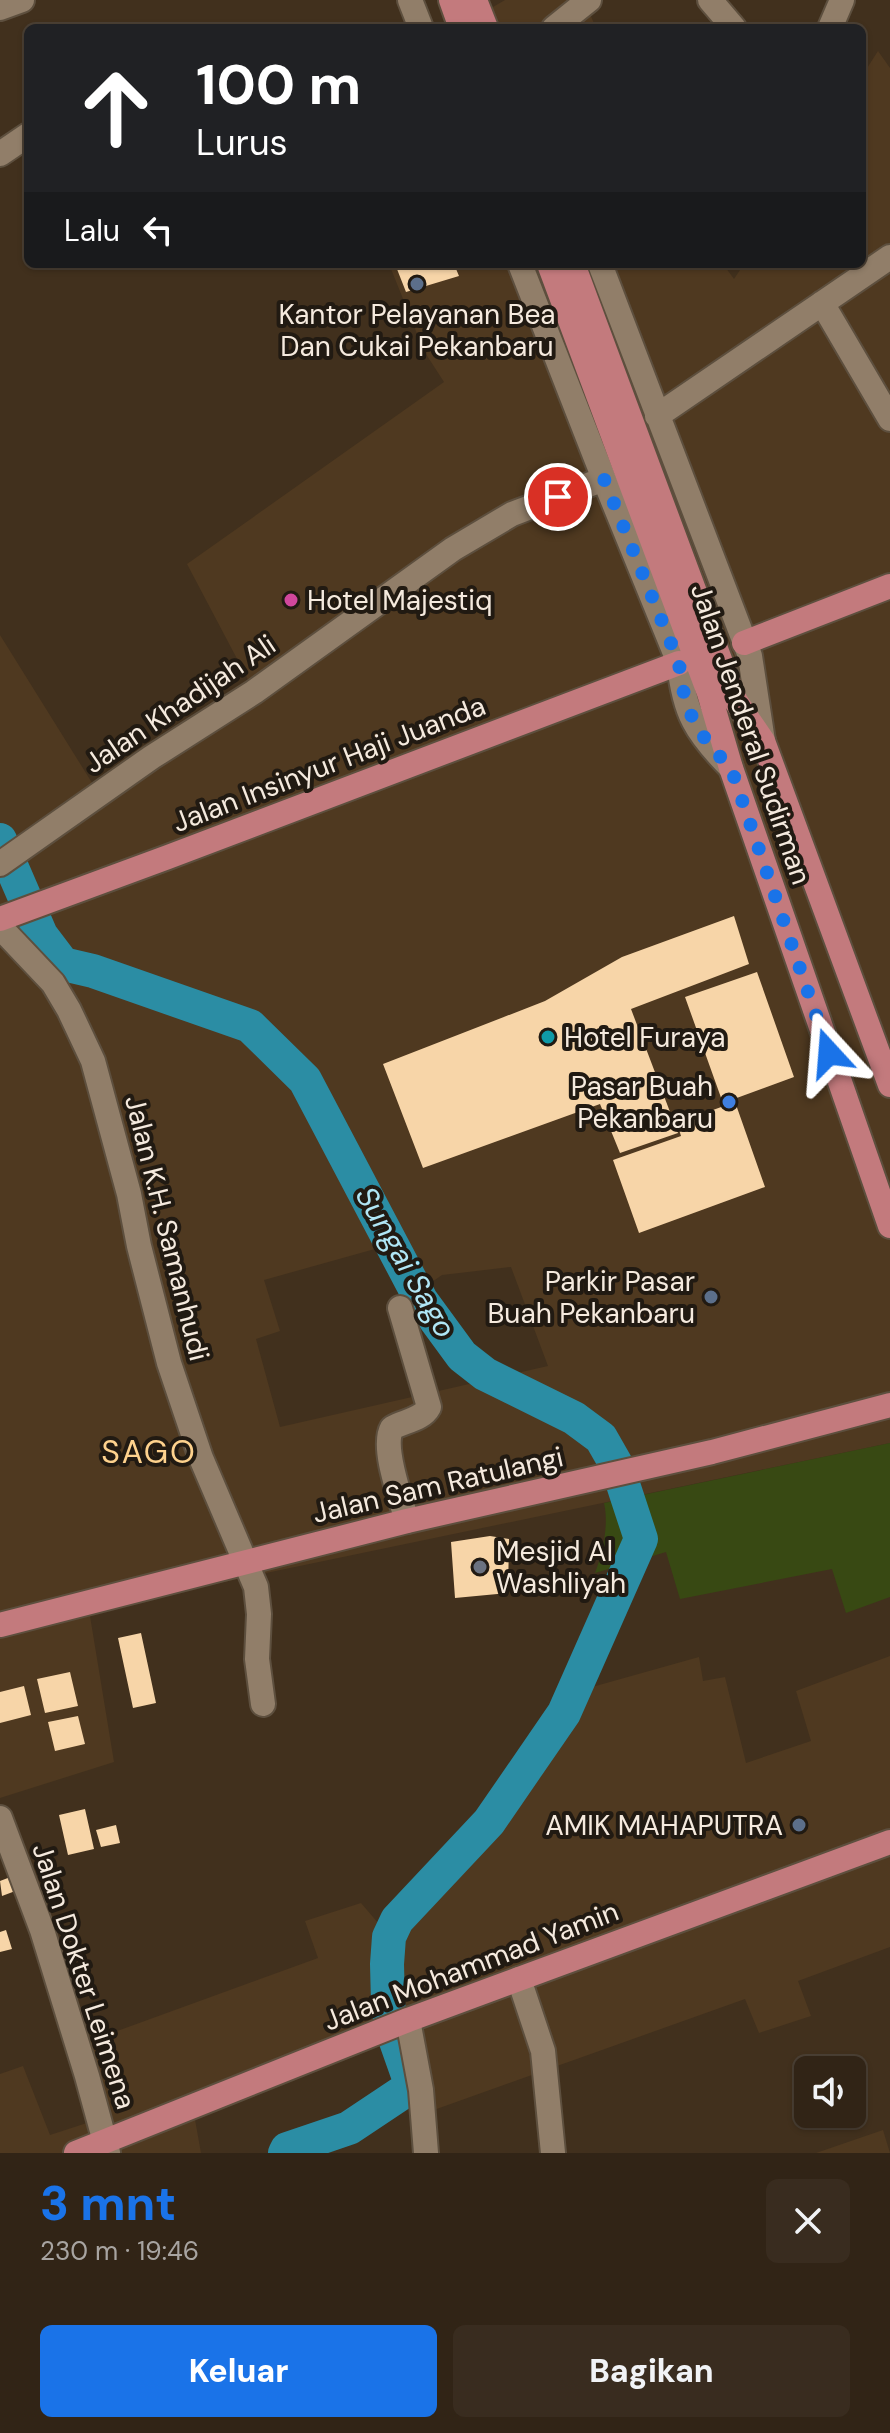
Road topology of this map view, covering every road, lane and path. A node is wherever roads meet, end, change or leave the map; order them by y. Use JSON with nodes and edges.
{"nodes":[{"id":1,"x":22,"y":0,"type":"edge"},
{"id":2,"x":410,"y":0,"type":"edge"},
{"id":3,"x":451,"y":0,"type":"edge"},
{"id":4,"x":475,"y":0,"type":"edge"},
{"id":5,"x":589,"y":0,"type":"edge"},
{"id":6,"x":710,"y":0,"type":"edge"},
{"id":7,"x":842,"y":0,"type":"edge"},
{"id":8,"x":0,"y":8,"type":"edge"},
{"id":9,"x":419,"y":24,"type":"edge"},
{"id":10,"x":460,"y":24,"type":"edge"},
{"id":11,"x":484,"y":24,"type":"edge"},
{"id":12,"x":559,"y":24,"type":"edge"},
{"id":13,"x":731,"y":24,"type":"edge"},
{"id":14,"x":832,"y":24,"type":"edge"},
{"id":15,"x":24,"y":138,"type":"edge"},
{"id":16,"x":0,"y":154,"type":"edge"},
{"id":17,"x":890,"y":257,"type":"edge"},
{"id":18,"x":522,"y":268,"type":"edge"},
{"id":19,"x":550,"y":268,"type":"edge"},
{"id":20,"x":574,"y":268,"type":"edge"},
{"id":21,"x":602,"y":268,"type":"edge"},
{"id":22,"x":822,"y":303,"type":"junction"},
{"id":23,"x":657,"y":416,"type":"junction"},
{"id":24,"x":890,"y":419,"type":"edge"},
{"id":25,"x":604,"y":479,"type":"junction"},
{"id":26,"x":890,"y":586,"type":"edge"},
{"id":27,"x":744,"y":643,"type":"junction"},
{"id":28,"x":679,"y":663,"type":"junction"},
{"id":29,"x":763,"y":741,"type":"junction"},
{"id":30,"x":731,"y":768,"type":"junction"},
{"id":31,"x":9,"y":858,"type":"edge"},
{"id":32,"x":10,"y":915,"type":"edge"},
{"id":33,"x":0,"y":927,"type":"edge"},
{"id":34,"x":890,"y":1085,"type":"edge"},
{"id":35,"x":890,"y":1226,"type":"edge"},
{"id":36,"x":400,"y":1308,"type":"dead end"},
{"id":37,"x":890,"y":1405,"type":"edge"},
{"id":38,"x":407,"y":1521,"type":"junction"},
{"id":39,"x":247,"y":1563,"type":"junction"},
{"id":40,"x":0,"y":1625,"type":"edge"},
{"id":41,"x":263,"y":1704,"type":"dead end"},
{"id":42,"x":0,"y":1818,"type":"edge"},
{"id":43,"x":890,"y":1842,"type":"edge"},
{"id":44,"x":519,"y":1979,"type":"junction"},
{"id":45,"x":395,"y":2025,"type":"junction"},
{"id":46,"x":107,"y":2147,"type":"edge"},
{"id":47,"x":76,"y":2153,"type":"edge"},
{"id":48,"x":426,"y":2153,"type":"edge"},
{"id":49,"x":553,"y":2153,"type":"edge"}],
"edges":[{"from":1,"to":8,"type":"street"},
{"from":2,"to":9,"type":"street"},
{"from":3,"to":10,"type":"main road"},
{"from":4,"to":11,"type":"main road"},
{"from":5,"to":12,"type":"street"},
{"from":6,"to":13,"type":"street"},
{"from":7,"to":14,"type":"street"},
{"from":15,"to":16,"type":"street"},
{"from":17,"to":22,"type":"street"},
{"from":18,"to":25,"type":"street"},
{"from":19,"to":30,"type":"main road","name":"Jalan Jenderal Sudirman"},
{"from":20,"to":29,"type":"main road","name":"Jalan Jenderal Sudirman"},
{"from":21,"to":23,"type":"street"},
{"from":22,"to":23,"type":"street"},
{"from":22,"to":24,"type":"street"},
{"from":23,"to":27,"type":"street"},
{"from":25,"to":28,"type":"street"},
{"from":25,"to":31,"type":"street","name":"Jalan Khadijah Ali"},
{"from":26,"to":27,"type":"main road"},
{"from":27,"to":29,"type":"street"},
{"from":28,"to":30,"type":"street"},
{"from":28,"to":32,"type":"main road","name":"Jalan Insinyur Haji Juanda"},
{"from":29,"to":34,"type":"main road","name":"Jalan Jenderal Sudirman"},
{"from":30,"to":35,"type":"main road","name":"Jalan Jenderal Sudirman"},
{"from":33,"to":39,"type":"street","name":"Jalan K.H. Samanhudi"},
{"from":36,"to":38,"type":"street"},
{"from":37,"to":38,"type":"main road","name":"Jalan Sam Ratulangi"},
{"from":38,"to":39,"type":"main road","name":"Jalan Sam Ratulangi"},
{"from":39,"to":40,"type":"main road","name":"Jalan Sam Ratulangi"},
{"from":39,"to":41,"type":"street","name":"Jalan K.H. Samanhudi"},
{"from":42,"to":46,"type":"street","name":"Jalan Dokter Leimena"},
{"from":43,"to":44,"type":"main road","name":"Jalan Mohammad Yamin"},
{"from":44,"to":45,"type":"main road","name":"Jalan Mohammad Yamin"},
{"from":44,"to":49,"type":"street"},
{"from":45,"to":46,"type":"main road","name":"Jalan Mohammad Yamin"},
{"from":45,"to":48,"type":"street"},
{"from":46,"to":47,"type":"main road","name":"Jalan Mohammad Yamin"}]}
